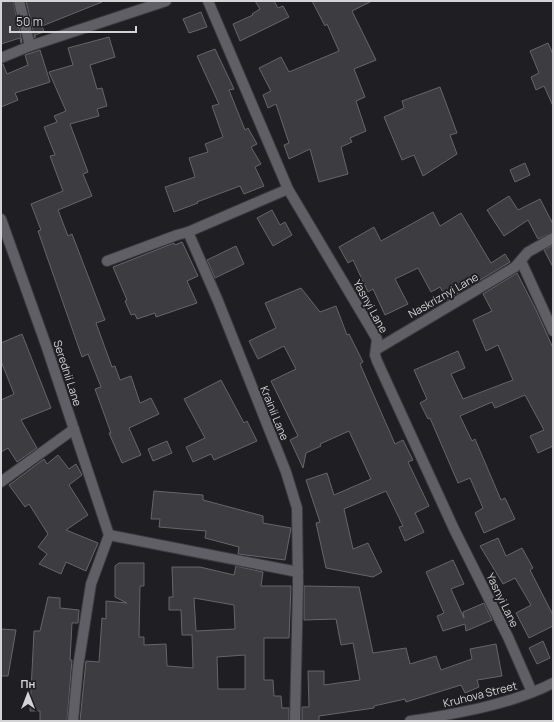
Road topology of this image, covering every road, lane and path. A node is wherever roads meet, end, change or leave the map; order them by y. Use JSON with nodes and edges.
{"nodes":[{"id":1,"x":19,"y":1,"type":"edge"},
{"id":2,"x":166,"y":1,"type":"edge"},
{"id":3,"x":208,"y":1,"type":"edge"},
{"id":4,"x":30,"y":46,"type":"junction"},
{"id":5,"x":1,"y":58,"type":"edge"},
{"id":6,"x":288,"y":189,"type":"junction"},
{"id":7,"x":1,"y":219,"type":"edge"},
{"id":8,"x":188,"y":232,"type":"junction"},
{"id":9,"x":553,"y":238,"type":"edge"},
{"id":10,"x":107,"y":261,"type":"dead end"},
{"id":11,"x":521,"y":261,"type":"junction"},
{"id":12,"x":553,"y":330,"type":"edge"},
{"id":13,"x":377,"y":348,"type":"junction"},
{"id":14,"x":74,"y":429,"type":"junction"},
{"id":15,"x":1,"y":482,"type":"edge"},
{"id":16,"x":109,"y":535,"type":"junction"},
{"id":17,"x":298,"y":572,"type":"junction"},
{"id":18,"x":553,"y":683,"type":"edge"},
{"id":19,"x":532,"y":692,"type":"junction"},
{"id":20,"x":74,"y":721,"type":"edge"},
{"id":21,"x":295,"y":721,"type":"edge"},
{"id":22,"x":410,"y":721,"type":"edge"}],
"edges":[{"from":1,"to":4,"type":"street"},
{"from":2,"to":4,"type":"street"},
{"from":3,"to":6,"type":"street","name":"Yasnyi Lane"},
{"from":4,"to":5,"type":"street"},
{"from":6,"to":8,"type":"street"},
{"from":6,"to":13,"type":"street","name":"Yasnyi Lane"},
{"from":7,"to":14,"type":"street","name":"Serednii Lane"},
{"from":8,"to":10,"type":"street"},
{"from":8,"to":17,"type":"street","name":"Krainii Lane"},
{"from":9,"to":11,"type":"street","name":"Naskriznyi Lane"},
{"from":11,"to":12,"type":"street"},
{"from":11,"to":13,"type":"street","name":"Naskriznyi Lane"},
{"from":13,"to":19,"type":"street","name":"Yasnyi Lane"},
{"from":14,"to":15,"type":"street"},
{"from":14,"to":16,"type":"street","name":"Serednii Lane"},
{"from":16,"to":17,"type":"street"},
{"from":16,"to":20,"type":"street"},
{"from":17,"to":21,"type":"street","name":"Krainii Lane"},
{"from":18,"to":19,"type":"street","name":"Kruhova Street"},
{"from":19,"to":22,"type":"street","name":"Kruhova Street"}]}
